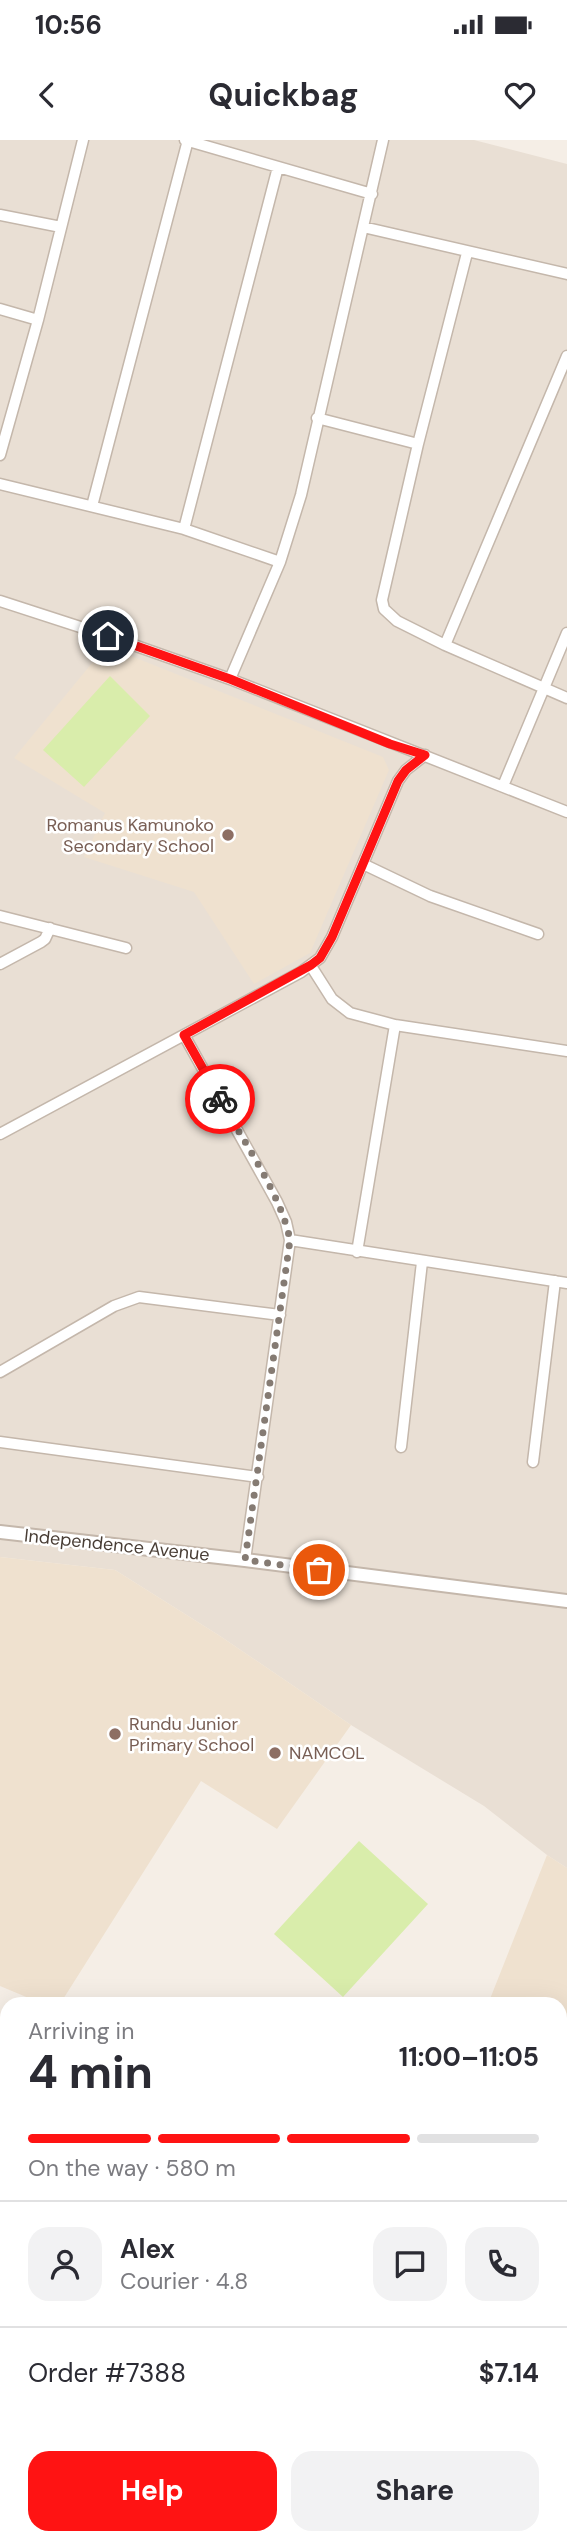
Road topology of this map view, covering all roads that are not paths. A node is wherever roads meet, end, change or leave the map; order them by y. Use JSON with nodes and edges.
{"nodes":[{"id":1,"x":83,"y":140,"type":"edge"},
{"id":2,"x":187,"y":140,"type":"edge"},
{"id":3,"x":383,"y":140,"type":"edge"},
{"id":4,"x":278,"y":167,"type":"junction"},
{"id":5,"x":372,"y":194,"type":"junction"},
{"id":6,"x":0,"y":215,"type":"edge"},
{"id":7,"x":363,"y":227,"type":"junction"},
{"id":8,"x":61,"y":228,"type":"junction"},
{"id":9,"x":467,"y":253,"type":"junction"},
{"id":10,"x":567,"y":274,"type":"edge"},
{"id":11,"x":0,"y":310,"type":"edge"},
{"id":12,"x":38,"y":320,"type":"junction"},
{"id":13,"x":567,"y":356,"type":"edge"},
{"id":14,"x":317,"y":418,"type":"junction"},
{"id":15,"x":418,"y":444,"type":"junction"},
{"id":16,"x":0,"y":455,"type":"edge"},
{"id":17,"x":0,"y":484,"type":"edge"},
{"id":18,"x":92,"y":506,"type":"junction"},
{"id":19,"x":184,"y":528,"type":"junction"},
{"id":20,"x":280,"y":562,"type":"junction"},
{"id":21,"x":0,"y":601,"type":"edge"},
{"id":22,"x":567,"y":633,"type":"edge"},
{"id":23,"x":445,"y":645,"type":"junction"},
{"id":24,"x":230,"y":679,"type":"junction"},
{"id":25,"x":544,"y":688,"type":"junction"},
{"id":26,"x":567,"y":698,"type":"edge"},
{"id":27,"x":425,"y":755,"type":"junction"},
{"id":28,"x":503,"y":786,"type":"junction"},
{"id":29,"x":567,"y":812,"type":"edge"},
{"id":30,"x":363,"y":864,"type":"junction"},
{"id":31,"x":0,"y":916,"type":"edge"},
{"id":32,"x":50,"y":929,"type":"junction"},
{"id":33,"x":538,"y":934,"type":"dead end"},
{"id":34,"x":127,"y":948,"type":"dead end"},
{"id":35,"x":0,"y":964,"type":"edge"},
{"id":36,"x":311,"y":965,"type":"junction"},
{"id":37,"x":395,"y":1024,"type":"junction"},
{"id":38,"x":184,"y":1035,"type":"junction"},
{"id":39,"x":567,"y":1051,"type":"edge"},
{"id":40,"x":0,"y":1134,"type":"edge"},
{"id":41,"x":290,"y":1240,"type":"junction"},
{"id":42,"x":357,"y":1252,"type":"junction"},
{"id":43,"x":422,"y":1262,"type":"junction"},
{"id":44,"x":555,"y":1281,"type":"junction"},
{"id":45,"x":567,"y":1283,"type":"edge"},
{"id":46,"x":280,"y":1315,"type":"junction"},
{"id":47,"x":0,"y":1372,"type":"edge"},
{"id":48,"x":0,"y":1442,"type":"edge"},
{"id":49,"x":401,"y":1447,"type":"dead end"},
{"id":50,"x":533,"y":1462,"type":"dead end"},
{"id":51,"x":258,"y":1477,"type":"junction"},
{"id":52,"x":0,"y":1532,"type":"edge"},
{"id":53,"x":245,"y":1560,"type":"junction"},
{"id":54,"x":567,"y":1601,"type":"edge"}],
"edges":[{"from":1,"to":8,"type":"street"},
{"from":2,"to":4,"type":"street"},
{"from":2,"to":18,"type":"street"},
{"from":3,"to":5,"type":"street"},
{"from":4,"to":5,"type":"street"},
{"from":4,"to":19,"type":"street"},
{"from":5,"to":7,"type":"street"},
{"from":6,"to":8,"type":"street"},
{"from":7,"to":9,"type":"street"},
{"from":7,"to":14,"type":"street"},
{"from":8,"to":12,"type":"street"},
{"from":9,"to":10,"type":"street"},
{"from":9,"to":15,"type":"street"},
{"from":11,"to":12,"type":"street"},
{"from":12,"to":16,"type":"street"},
{"from":13,"to":23,"type":"street"},
{"from":14,"to":15,"type":"street"},
{"from":14,"to":20,"type":"street"},
{"from":15,"to":23,"type":"street"},
{"from":17,"to":18,"type":"street"},
{"from":18,"to":19,"type":"street"},
{"from":19,"to":20,"type":"street"},
{"from":20,"to":24,"type":"street"},
{"from":21,"to":24,"type":"street"},
{"from":22,"to":25,"type":"street"},
{"from":23,"to":25,"type":"street"},
{"from":24,"to":27,"type":"street"},
{"from":25,"to":26,"type":"street"},
{"from":25,"to":28,"type":"street"},
{"from":27,"to":28,"type":"street"},
{"from":27,"to":30,"type":"street"},
{"from":28,"to":29,"type":"street"},
{"from":30,"to":33,"type":"street"},
{"from":30,"to":36,"type":"street"},
{"from":31,"to":32,"type":"street"},
{"from":32,"to":34,"type":"street"},
{"from":32,"to":35,"type":"street"},
{"from":36,"to":37,"type":"street"},
{"from":36,"to":38,"type":"street"},
{"from":37,"to":39,"type":"street"},
{"from":37,"to":42,"type":"street"},
{"from":38,"to":40,"type":"street"},
{"from":38,"to":41,"type":"street"},
{"from":41,"to":42,"type":"street"},
{"from":41,"to":46,"type":"street"},
{"from":42,"to":43,"type":"street"},
{"from":43,"to":44,"type":"street"},
{"from":43,"to":49,"type":"street"},
{"from":44,"to":45,"type":"street"},
{"from":44,"to":50,"type":"street"},
{"from":46,"to":47,"type":"street"},
{"from":46,"to":51,"type":"street"},
{"from":48,"to":51,"type":"street"},
{"from":51,"to":53,"type":"street"},
{"from":52,"to":53,"type":"street","name":"Independence Avenue"},
{"from":53,"to":54,"type":"street","name":"Independence Avenue"}]}
